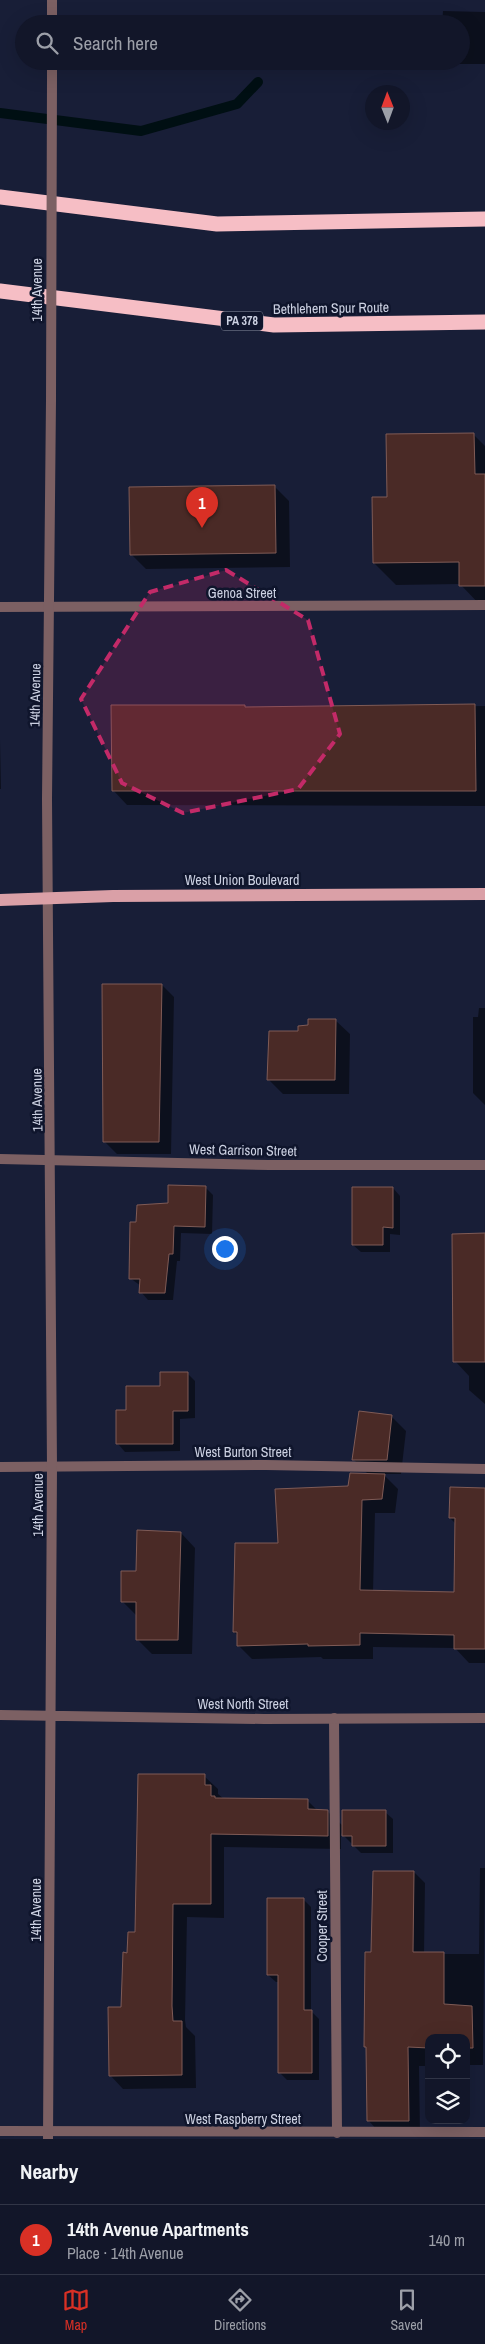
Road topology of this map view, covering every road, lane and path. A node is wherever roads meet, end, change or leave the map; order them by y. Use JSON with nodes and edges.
{"nodes":[{"id":1,"x":52,"y":0,"type":"edge"},
{"id":2,"x":52,"y":15,"type":"edge"},
{"id":3,"x":52,"y":70,"type":"edge"},
{"id":4,"x":0,"y":197,"type":"edge"},
{"id":5,"x":485,"y":219,"type":"edge"},
{"id":6,"x":0,"y":291,"type":"edge"},
{"id":7,"x":485,"y":322,"type":"edge"},
{"id":8,"x":485,"y":605,"type":"edge"},
{"id":9,"x":0,"y":607,"type":"edge"},
{"id":10,"x":50,"y":607,"type":"junction"},
{"id":11,"x":485,"y":894,"type":"edge"},
{"id":12,"x":48,"y":898,"type":"junction"},
{"id":13,"x":0,"y":900,"type":"edge"},
{"id":14,"x":0,"y":1159,"type":"edge"},
{"id":15,"x":52,"y":1159,"type":"junction"},
{"id":16,"x":485,"y":1165,"type":"edge"},
{"id":17,"x":0,"y":1467,"type":"edge"},
{"id":18,"x":52,"y":1467,"type":"junction"},
{"id":19,"x":485,"y":1469,"type":"edge"},
{"id":20,"x":0,"y":1715,"type":"edge"},
{"id":21,"x":50,"y":1716,"type":"junction"},
{"id":22,"x":334,"y":1718,"type":"junction"},
{"id":23,"x":485,"y":1718,"type":"edge"},
{"id":24,"x":0,"y":2131,"type":"edge"},
{"id":25,"x":485,"y":2132,"type":"edge"},
{"id":26,"x":337,"y":2133,"type":"junction"},
{"id":27,"x":48,"y":2135,"type":"edge"}],
"edges":[{"from":1,"to":2,"type":"street"},
{"from":3,"to":10,"type":"street","name":"14th Avenue","bridge":true},
{"from":4,"to":5,"type":"highway"},
{"from":6,"to":7,"type":"highway","name":"Bethlehem Spur Route","number":"PA 378"},
{"from":8,"to":10,"type":"street","name":"Genoa Street"},
{"from":9,"to":10,"type":"street","name":"Genoa Street"},
{"from":10,"to":12,"type":"street","name":"14th Avenue"},
{"from":11,"to":12,"type":"main road","name":"West Union Boulevard"},
{"from":12,"to":13,"type":"main road","name":"West Union Boulevard"},
{"from":12,"to":15,"type":"street","name":"14th Avenue"},
{"from":14,"to":15,"type":"street","name":"West Garrison Street"},
{"from":15,"to":16,"type":"street","name":"West Garrison Street"},
{"from":15,"to":18,"type":"street","name":"14th Avenue"},
{"from":17,"to":18,"type":"street","name":"West Burton Street"},
{"from":18,"to":19,"type":"street","name":"West Burton Street"},
{"from":18,"to":21,"type":"street","name":"14th Avenue"},
{"from":20,"to":21,"type":"street","name":"West North Street"},
{"from":21,"to":22,"type":"street","name":"West North Street"},
{"from":21,"to":27,"type":"street","name":"14th Avenue"},
{"from":22,"to":23,"type":"street","name":"West North Street"},
{"from":22,"to":26,"type":"street","name":"Cooper Street"},
{"from":24,"to":27,"type":"street","name":"West Raspberry Street"},
{"from":25,"to":26,"type":"street","name":"West Raspberry Street"},
{"from":26,"to":27,"type":"street","name":"West Raspberry Street"}]}
